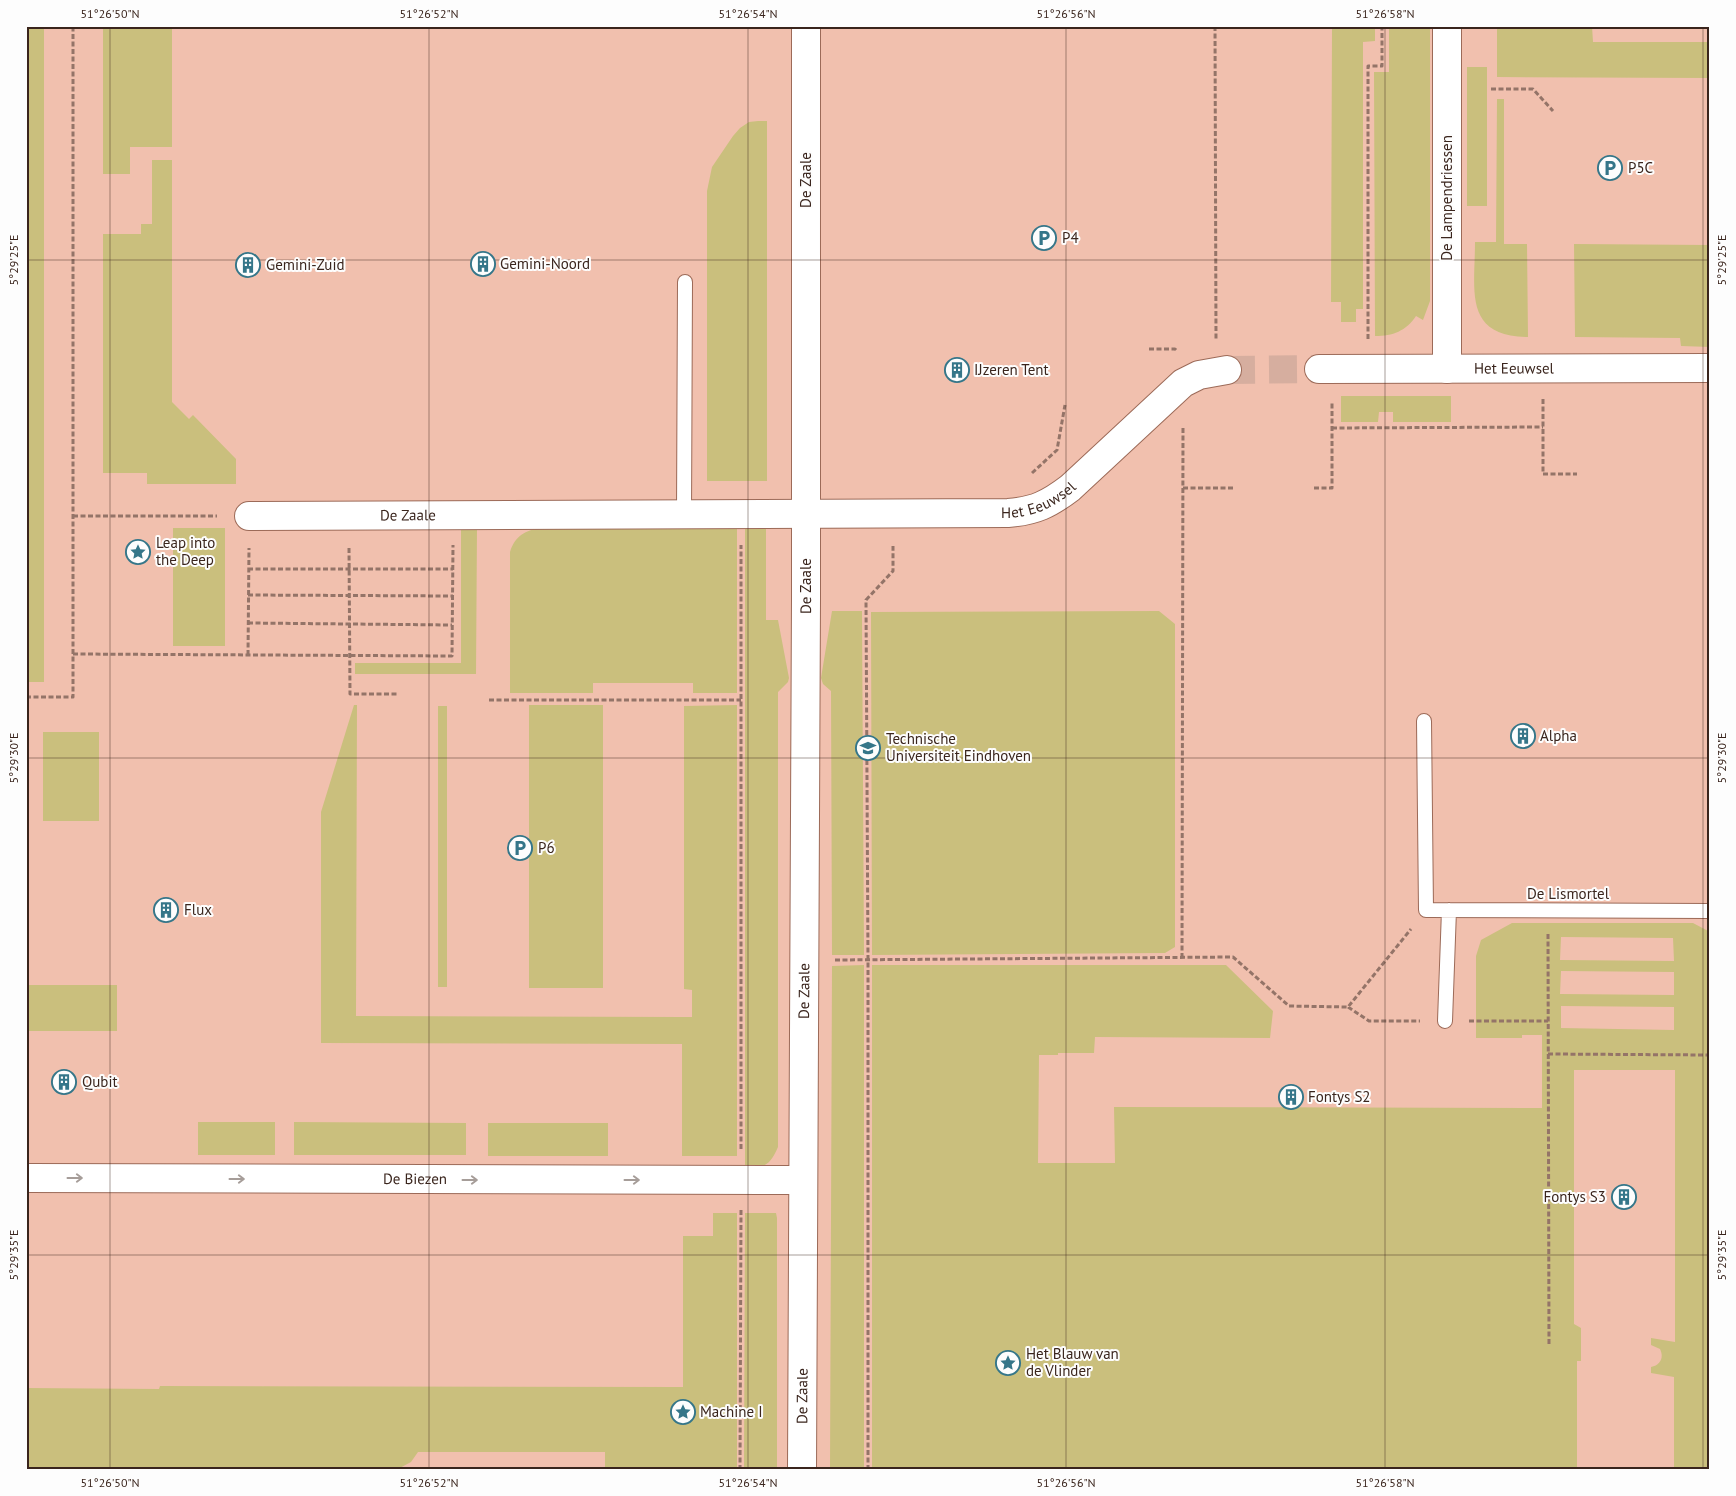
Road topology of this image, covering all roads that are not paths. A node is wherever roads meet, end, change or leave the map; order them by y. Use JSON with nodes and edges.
{"nodes":[{"id":1,"x":806,"y":26,"type":"edge"},
{"id":2,"x":1447,"y":26,"type":"edge"},
{"id":3,"x":685,"y":282,"type":"dead end"},
{"id":4,"x":1710,"y":368,"type":"edge"},
{"id":5,"x":1325,"y":369,"type":"tunnel mouth"},
{"id":6,"x":1446,"y":369,"type":"junction"},
{"id":7,"x":1222,"y":370,"type":"tunnel mouth"},
{"id":8,"x":684,"y":514,"type":"junction"},
{"id":9,"x":806,"y":514,"type":"junction"},
{"id":10,"x":249,"y":516,"type":"road end"},
{"id":11,"x":1424,"y":721,"type":"dead end"},
{"id":12,"x":1449,"y":910,"type":"junction"},
{"id":13,"x":1710,"y":911,"type":"edge"},
{"id":14,"x":1445,"y":1021,"type":"dead end"},
{"id":15,"x":26,"y":1178,"type":"edge"},
{"id":16,"x":803,"y":1180,"type":"junction"},
{"id":17,"x":802,"y":1470,"type":"edge"}],
"edges":[{"from":1,"to":9,"type":"street","name":"De Zaale"},
{"from":2,"to":6,"type":"street","name":"De Lampendriessen"},
{"from":3,"to":8,"type":"lane"},
{"from":4,"to":6,"type":"street","name":"Het Eeuwsel"},
{"from":5,"to":6,"type":"street","name":"Het Eeuwsel"},
{"from":7,"to":9,"type":"street","name":"Het Eeuwsel"},
{"from":8,"to":9,"type":"street","name":"De Zaale"},
{"from":8,"to":10,"type":"street","name":"De Zaale"},
{"from":9,"to":16,"type":"street","name":"De Zaale"},
{"from":11,"to":12,"type":"lane","name":"De Lismortel"},
{"from":12,"to":13,"type":"lane","name":"De Lismortel"},
{"from":12,"to":14,"type":"lane"},
{"from":15,"to":16,"type":"street","name":"De Biezen","one_way":true},
{"from":16,"to":17,"type":"street","name":"De Zaale"}]}
